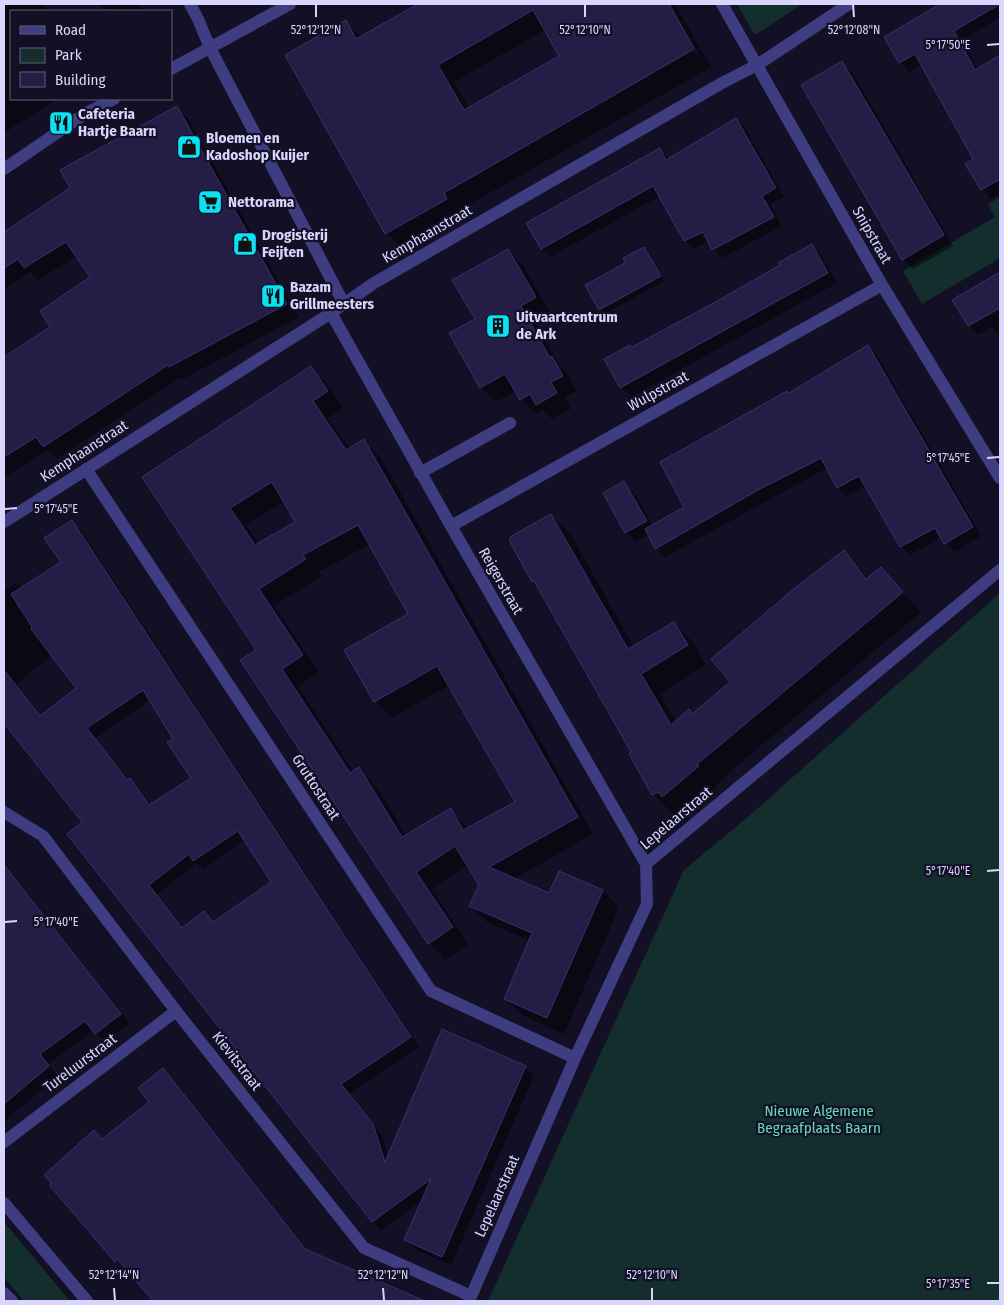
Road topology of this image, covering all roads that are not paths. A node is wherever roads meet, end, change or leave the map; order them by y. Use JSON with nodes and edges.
{"nodes":[{"id":1,"x":190,"y":4,"type":"edge"},
{"id":2,"x":290,"y":4,"type":"edge"},
{"id":3,"x":722,"y":4,"type":"edge"},
{"id":4,"x":849,"y":4,"type":"edge"},
{"id":5,"x":210,"y":48,"type":"junction"},
{"id":6,"x":757,"y":65,"type":"junction"},
{"id":7,"x":172,"y":67,"type":"edge"},
{"id":8,"x":112,"y":100,"type":"edge"},
{"id":9,"x":4,"y":170,"type":"edge"},
{"id":10,"x":882,"y":285,"type":"junction"},
{"id":11,"x":344,"y":304,"type":"junction"},
{"id":12,"x":331,"y":313,"type":"junction"},
{"id":13,"x":510,"y":423,"type":"dead end"},
{"id":14,"x":86,"y":469,"type":"junction"},
{"id":15,"x":420,"y":473,"type":"junction"},
{"id":16,"x":1000,"y":478,"type":"edge"},
{"id":17,"x":4,"y":522,"type":"edge"},
{"id":18,"x":451,"y":526,"type":"junction"},
{"id":19,"x":1000,"y":570,"type":"edge"},
{"id":20,"x":4,"y":812,"type":"edge"},
{"id":21,"x":646,"y":864,"type":"junction"},
{"id":22,"x":176,"y":1011,"type":"junction"},
{"id":23,"x":575,"y":1058,"type":"junction"},
{"id":24,"x":4,"y":1142,"type":"edge"},
{"id":25,"x":4,"y":1203,"type":"edge"},
{"id":26,"x":4,"y":1293,"type":"edge"},
{"id":27,"x":470,"y":1299,"type":"edge"},
{"id":28,"x":12,"y":1301,"type":"edge"},
{"id":29,"x":87,"y":1301,"type":"edge"}],
"edges":[{"from":1,"to":5,"type":"street"},
{"from":2,"to":5,"type":"street"},
{"from":3,"to":6,"type":"street","name":"Snipstraat"},
{"from":4,"to":6,"type":"street","name":"Kemphaanstraat"},
{"from":5,"to":7,"type":"street"},
{"from":5,"to":11,"type":"street"},
{"from":6,"to":10,"type":"street","name":"Snipstraat"},
{"from":6,"to":11,"type":"street","name":"Kemphaanstraat"},
{"from":8,"to":9,"type":"street"},
{"from":10,"to":16,"type":"street","name":"Snipstraat"},
{"from":10,"to":18,"type":"street","name":"Wulpstraat"},
{"from":11,"to":12,"type":"street","name":"Kemphaanstraat"},
{"from":12,"to":14,"type":"street","name":"Kemphaanstraat"},
{"from":12,"to":15,"type":"street","name":"Reigerstraat"},
{"from":13,"to":15,"type":"street"},
{"from":14,"to":17,"type":"street","name":"Kemphaanstraat"},
{"from":14,"to":23,"type":"street","name":"Gruttostraat"},
{"from":15,"to":18,"type":"street","name":"Reigerstraat"},
{"from":18,"to":21,"type":"street","name":"Reigerstraat"},
{"from":19,"to":21,"type":"street","name":"Lepelaarstraat"},
{"from":20,"to":22,"type":"street","name":"Kievitstraat"},
{"from":21,"to":23,"type":"street","name":"Lepelaarstraat"},
{"from":22,"to":24,"type":"street","name":"Tureluurstraat"},
{"from":22,"to":27,"type":"street","name":"Kievitstraat"},
{"from":23,"to":27,"type":"street","name":"Lepelaarstraat"},
{"from":25,"to":29,"type":"street"},
{"from":26,"to":28,"type":"street"}]}
